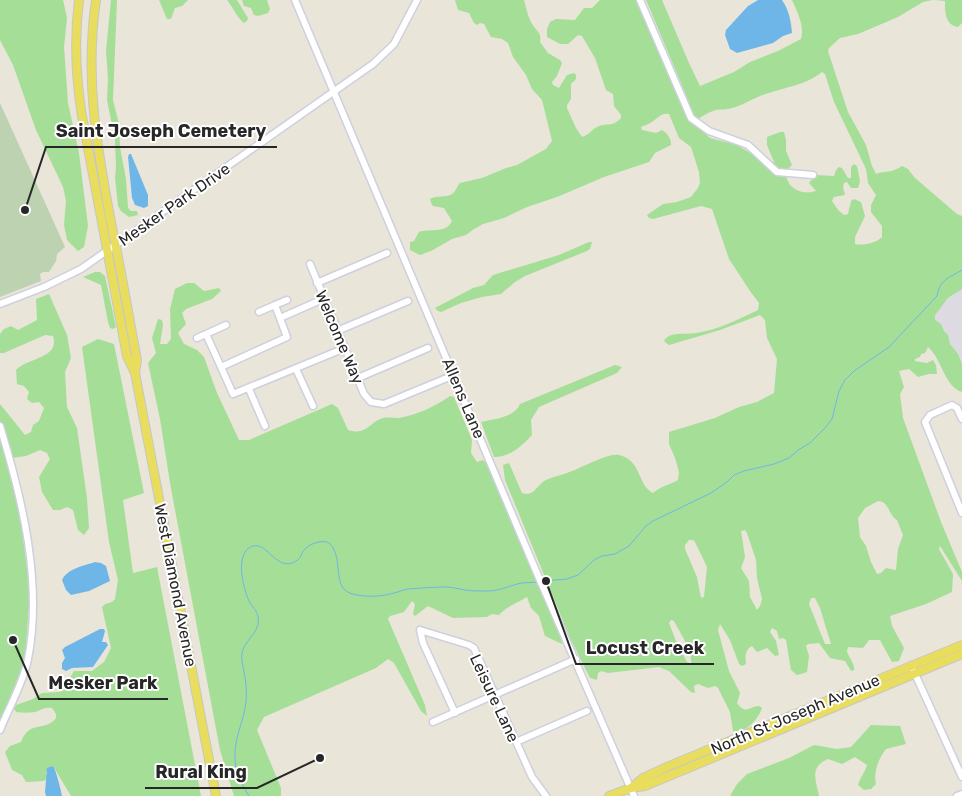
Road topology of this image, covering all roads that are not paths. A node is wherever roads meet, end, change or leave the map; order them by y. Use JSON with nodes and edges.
{"nodes":[{"id":1,"x":79,"y":0,"type":"edge"},
{"id":2,"x":96,"y":0,"type":"edge"},
{"id":3,"x":295,"y":0,"type":"edge"},
{"id":4,"x":418,"y":0,"type":"edge"},
{"id":5,"x":640,"y":0,"type":"edge"},
{"id":6,"x":334,"y":91,"type":"junction"},
{"id":7,"x":813,"y":175,"type":"dead end"},
{"id":8,"x":116,"y":245,"type":"junction"},
{"id":9,"x":107,"y":251,"type":"junction"},
{"id":10,"x":387,"y":253,"type":"dead end"},
{"id":11,"x":310,"y":264,"type":"dead end"},
{"id":12,"x":317,"y":282,"type":"junction"},
{"id":13,"x":324,"y":299,"type":"junction"},
{"id":14,"x":287,"y":300,"type":"dead end"},
{"id":15,"x":408,"y":300,"type":"dead end"},
{"id":16,"x":0,"y":304,"type":"edge"},
{"id":17,"x":274,"y":305,"type":"junction"},
{"id":18,"x":259,"y":312,"type":"dead end"},
{"id":19,"x":280,"y":318,"type":"junction"},
{"id":20,"x":226,"y":325,"type":"dead end"},
{"id":21,"x":337,"y":331,"type":"junction"},
{"id":22,"x":206,"y":334,"type":"junction"},
{"id":23,"x":196,"y":338,"type":"dead end"},
{"id":24,"x":345,"y":348,"type":"junction"},
{"id":25,"x":428,"y":348,"type":"dead end"},
{"id":26,"x":221,"y":367,"type":"junction"},
{"id":27,"x":296,"y":369,"type":"junction"},
{"id":28,"x":135,"y":373,"type":"junction"},
{"id":29,"x":454,"y":375,"type":"junction"},
{"id":30,"x":358,"y":378,"type":"junction"},
{"id":31,"x":249,"y":389,"type":"junction"},
{"id":32,"x":313,"y":406,"type":"dead end"},
{"id":33,"x":962,"y":419,"type":"edge"},
{"id":34,"x":0,"y":426,"type":"edge"},
{"id":35,"x":265,"y":426,"type":"dead end"},
{"id":36,"x":962,"y":513,"type":"edge"},
{"id":37,"x":962,"y":645,"type":"edge"},
{"id":38,"x":962,"y":654,"type":"edge"},
{"id":39,"x":576,"y":659,"type":"junction"},
{"id":40,"x":911,"y":665,"type":"junction"},
{"id":41,"x":915,"y":674,"type":"junction"},
{"id":42,"x":495,"y":695,"type":"junction"},
{"id":43,"x":587,"y":711,"type":"dead end"},
{"id":44,"x":455,"y":713,"type":"junction"},
{"id":45,"x":433,"y":722,"type":"dead end"},
{"id":46,"x":0,"y":730,"type":"edge"},
{"id":47,"x":516,"y":742,"type":"junction"},
{"id":48,"x":962,"y":776,"type":"edge"},
{"id":49,"x":631,"y":788,"type":"junction"},
{"id":50,"x":962,"y":794,"type":"edge"},
{"id":51,"x":216,"y":796,"type":"edge"},
{"id":52,"x":546,"y":796,"type":"edge"},
{"id":53,"x":609,"y":796,"type":"edge"},
{"id":54,"x":634,"y":796,"type":"edge"},
{"id":55,"x":957,"y":796,"type":"edge"}],
"edges":[{"from":1,"to":9,"type":"main road","name":"West Diamond Avenue"},
{"from":2,"to":8,"type":"main road","name":"West Diamond Avenue"},
{"from":3,"to":6,"type":"street","name":"Allens Lane"},
{"from":4,"to":6,"type":"street","name":"Mesker Park Drive"},
{"from":5,"to":7,"type":"street"},
{"from":6,"to":8,"type":"street","name":"Mesker Park Drive"},
{"from":6,"to":29,"type":"street","name":"Allens Lane"},
{"from":8,"to":9,"type":"street","name":"Mesker Park Drive"},
{"from":8,"to":28,"type":"main road","name":"West Diamond Avenue"},
{"from":9,"to":16,"type":"street","name":"Mesker Park Drive"},
{"from":9,"to":28,"type":"main road","name":"West Diamond Avenue"},
{"from":10,"to":12,"type":"street"},
{"from":11,"to":12,"type":"street","name":"Welcome Way"},
{"from":12,"to":13,"type":"street","name":"Welcome Way"},
{"from":13,"to":19,"type":"street"},
{"from":13,"to":21,"type":"street","name":"Welcome Way"},
{"from":14,"to":17,"type":"street"},
{"from":15,"to":21,"type":"street"},
{"from":17,"to":18,"type":"street"},
{"from":17,"to":19,"type":"street"},
{"from":19,"to":26,"type":"street"},
{"from":20,"to":22,"type":"street"},
{"from":21,"to":24,"type":"street","name":"Welcome Way"},
{"from":22,"to":23,"type":"street"},
{"from":22,"to":26,"type":"street"},
{"from":24,"to":27,"type":"street"},
{"from":24,"to":30,"type":"street","name":"Welcome Way"},
{"from":25,"to":30,"type":"street"},
{"from":26,"to":31,"type":"street"},
{"from":27,"to":31,"type":"street"},
{"from":27,"to":32,"type":"street"},
{"from":28,"to":51,"type":"main road","name":"West Diamond Avenue"},
{"from":29,"to":30,"type":"street","name":"Welcome Way"},
{"from":29,"to":39,"type":"street","name":"Allens Lane"},
{"from":31,"to":35,"type":"street"},
{"from":33,"to":36,"type":"street"},
{"from":34,"to":46,"type":"street"},
{"from":37,"to":40,"type":"main road","name":"North St Joseph Avenue"},
{"from":38,"to":41,"type":"main road","name":"North St Joseph Avenue"},
{"from":39,"to":42,"type":"street"},
{"from":39,"to":49,"type":"street","name":"Allens Lane"},
{"from":40,"to":41,"type":"street"},
{"from":40,"to":49,"type":"main road","name":"North St Joseph Avenue"},
{"from":41,"to":48,"type":"street"},
{"from":41,"to":49,"type":"main road","name":"North St Joseph Avenue"},
{"from":42,"to":44,"type":"street"},
{"from":42,"to":44,"type":"street","name":"Leisure Lane"},
{"from":42,"to":47,"type":"street","name":"Leisure Lane"},
{"from":43,"to":47,"type":"street"},
{"from":44,"to":45,"type":"street"},
{"from":47,"to":52,"type":"street","name":"Leisure Lane"},
{"from":49,"to":53,"type":"main road","name":"North St Joseph Avenue"},
{"from":49,"to":54,"type":"street","name":"Allens Lane"},
{"from":50,"to":55,"type":"street"}]}
